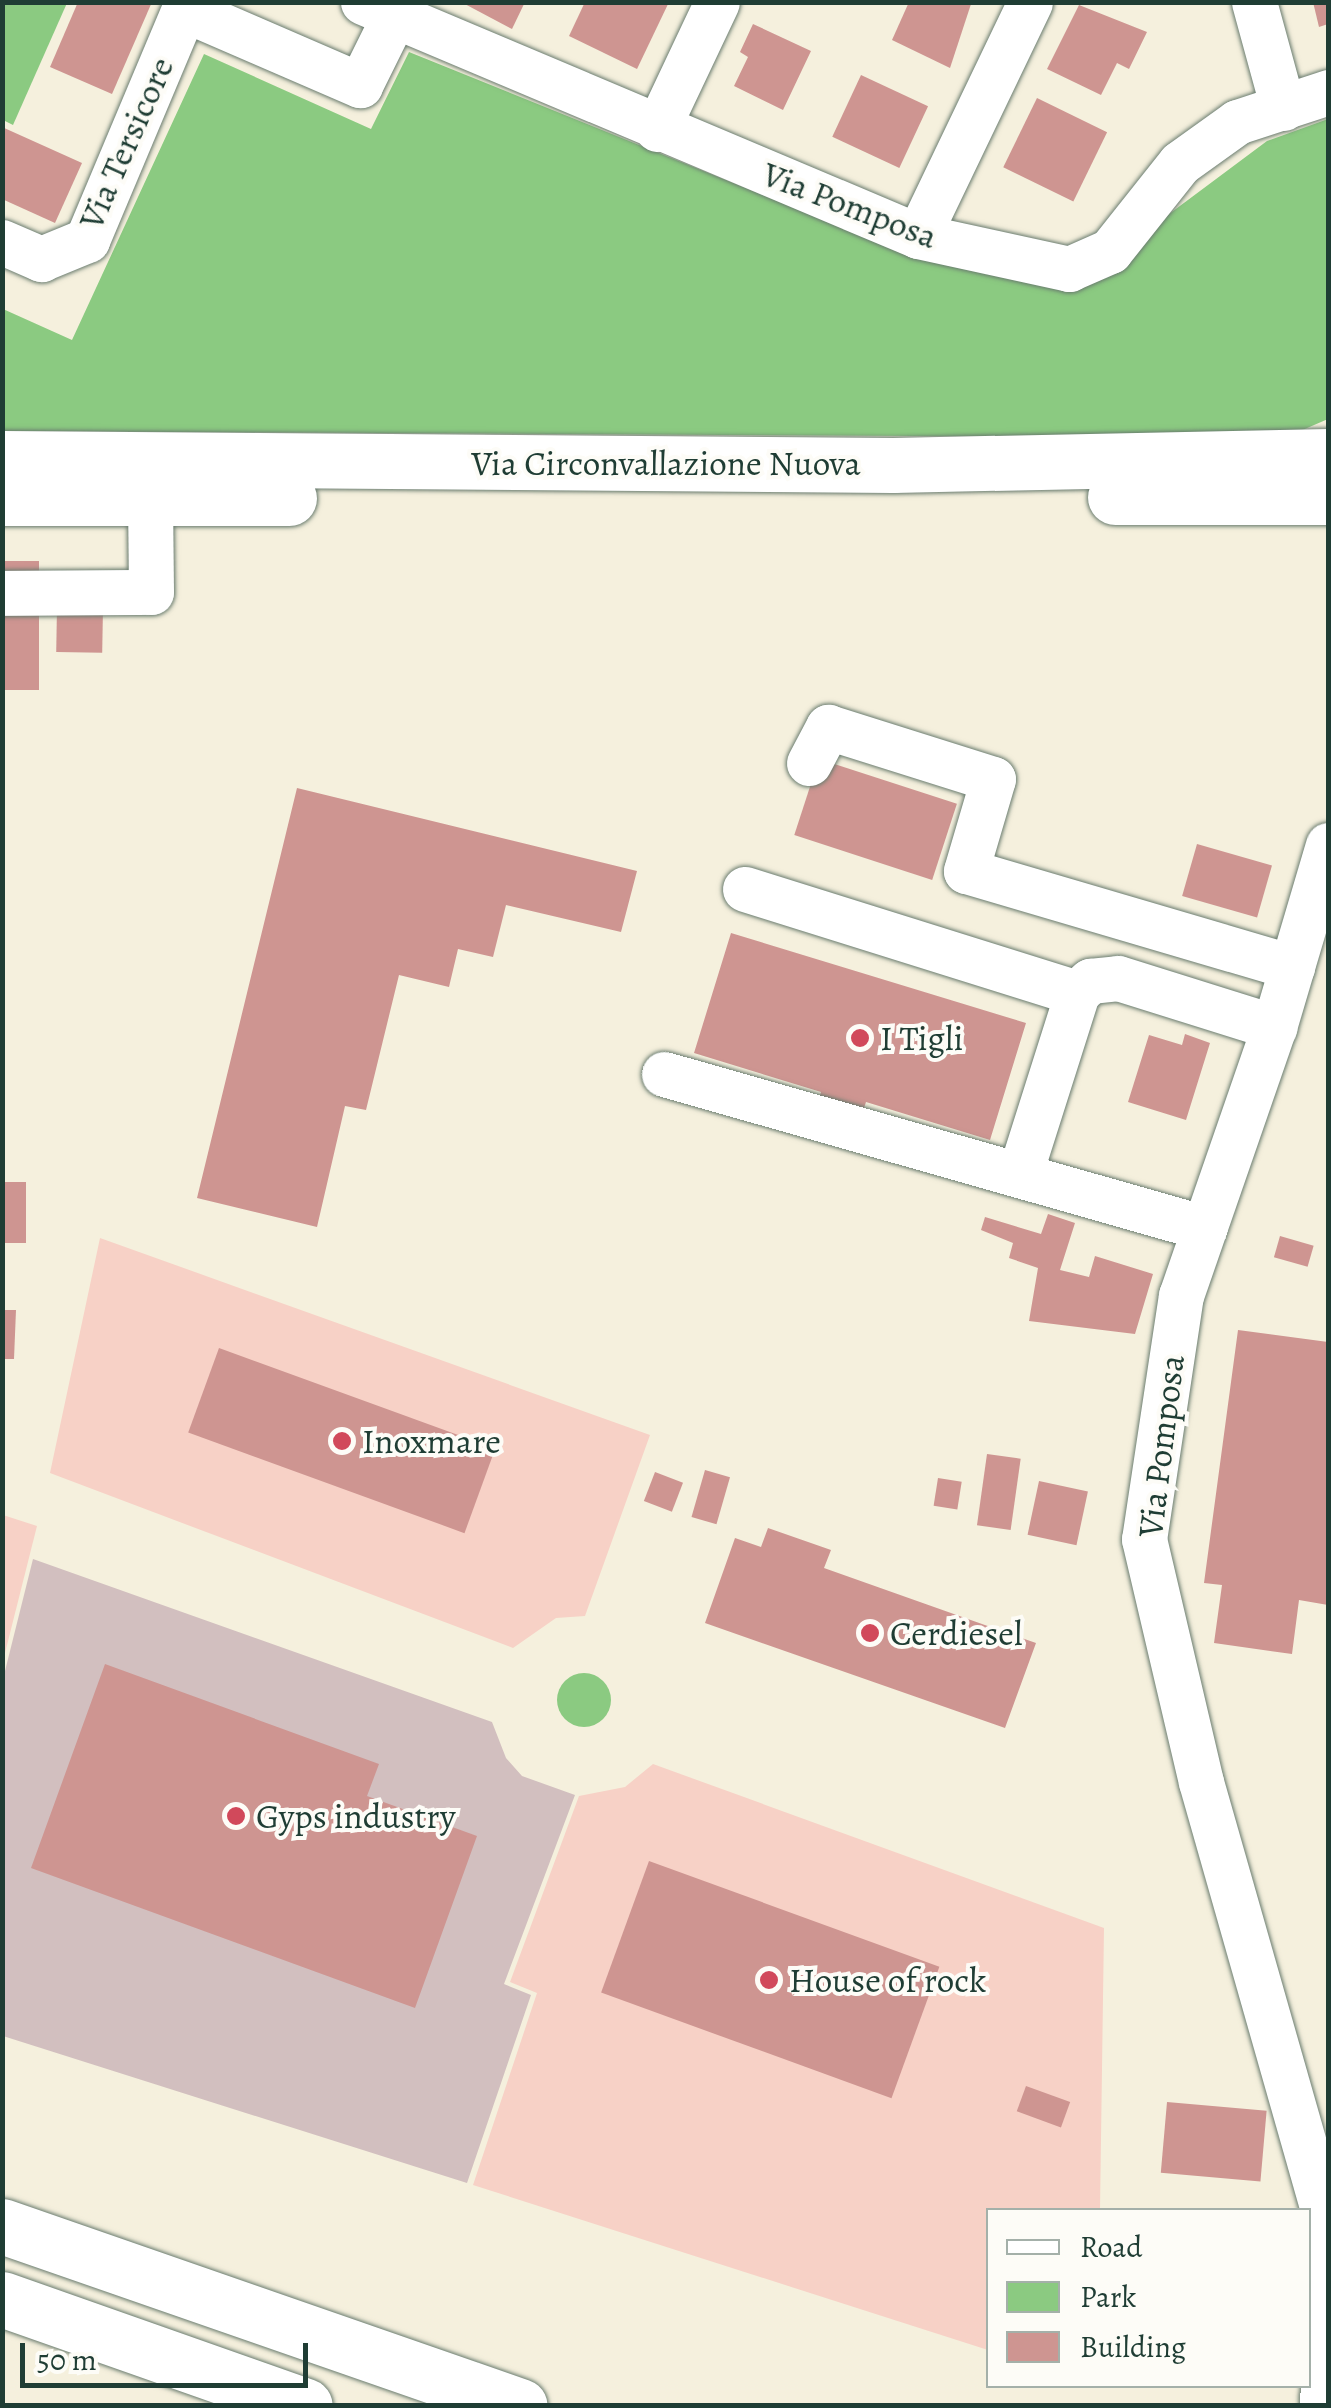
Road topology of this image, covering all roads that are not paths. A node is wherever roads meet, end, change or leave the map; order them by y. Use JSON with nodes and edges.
{"nodes":[{"id":1,"x":717,"y":2,"type":"edge"},
{"id":2,"x":1030,"y":2,"type":"edge"},
{"id":3,"x":1254,"y":2,"type":"edge"},
{"id":4,"x":185,"y":6,"type":"edge"},
{"id":5,"x":386,"y":7,"type":"edge"},
{"id":6,"x":1328,"y":92,"type":"edge"},
{"id":7,"x":1283,"y":108,"type":"junction"},
{"id":8,"x":658,"y":129,"type":"junction"},
{"id":9,"x":918,"y":236,"type":"junction"},
{"id":10,"x":22,"y":251,"type":"edge"},
{"id":11,"x":2,"y":458,"type":"edge"},
{"id":12,"x":1325,"y":492,"type":"edge"},
{"id":13,"x":2,"y":498,"type":"edge"},
{"id":14,"x":150,"y":498,"type":"junction"},
{"id":15,"x":2,"y":594,"type":"edge"},
{"id":16,"x":809,"y":762,"type":"dead end"},
{"id":17,"x":1328,"y":845,"type":"edge"},
{"id":18,"x":744,"y":889,"type":"dead end"},
{"id":19,"x":1292,"y":967,"type":"junction"},
{"id":20,"x":1077,"y":994,"type":"junction"},
{"id":21,"x":1274,"y":1028,"type":"junction"},
{"id":22,"x":664,"y":1074,"type":"dead end"},
{"id":23,"x":1021,"y":1170,"type":"junction"},
{"id":24,"x":1204,"y":1228,"type":"junction"},
{"id":25,"x":1322,"y":2181,"type":"edge"},
{"id":26,"x":2,"y":2226,"type":"edge"},
{"id":27,"x":1328,"y":2226,"type":"edge"},
{"id":28,"x":1328,"y":2251,"type":"edge"},
{"id":29,"x":2,"y":2300,"type":"edge"},
{"id":30,"x":306,"y":2406,"type":"edge"},
{"id":31,"x":520,"y":2406,"type":"edge"},
{"id":32,"x":1322,"y":2406,"type":"edge"}],
"edges":[{"from":1,"to":8,"type":"street"},
{"from":2,"to":9,"type":"street"},
{"from":3,"to":7,"type":"street"},
{"from":4,"to":5,"type":"street","name":"Via Pomposa"},
{"from":4,"to":10,"type":"street","name":"Via Tersicore"},
{"from":5,"to":8,"type":"street","name":"Via Pomposa"},
{"from":6,"to":7,"type":"street","name":"Via Pomposa"},
{"from":7,"to":9,"type":"street","name":"Via Pomposa"},
{"from":8,"to":9,"type":"street","name":"Via Pomposa"},
{"from":11,"to":12,"type":"main road","name":"Via Circonvallazione Nuova"},
{"from":12,"to":14,"type":"main road","name":"Via Circonvallazione Nuova"},
{"from":13,"to":14,"type":"main road","name":"Via Circonvallazione Nuova"},
{"from":14,"to":15,"type":"street"},
{"from":16,"to":19,"type":"street"},
{"from":17,"to":19,"type":"street","name":"Via Pomposa"},
{"from":18,"to":20,"type":"street"},
{"from":19,"to":21,"type":"street","name":"Via Pomposa"},
{"from":20,"to":21,"type":"street"},
{"from":20,"to":23,"type":"street"},
{"from":21,"to":24,"type":"street","name":"Via Pomposa"},
{"from":22,"to":23,"type":"street"},
{"from":23,"to":24,"type":"street"},
{"from":24,"to":25,"type":"street","name":"Via Pomposa"},
{"from":25,"to":27,"type":"street","name":"Via Pomposa"},
{"from":26,"to":31,"type":"main road"},
{"from":28,"to":32,"type":"street"},
{"from":29,"to":30,"type":"main road"}]}
